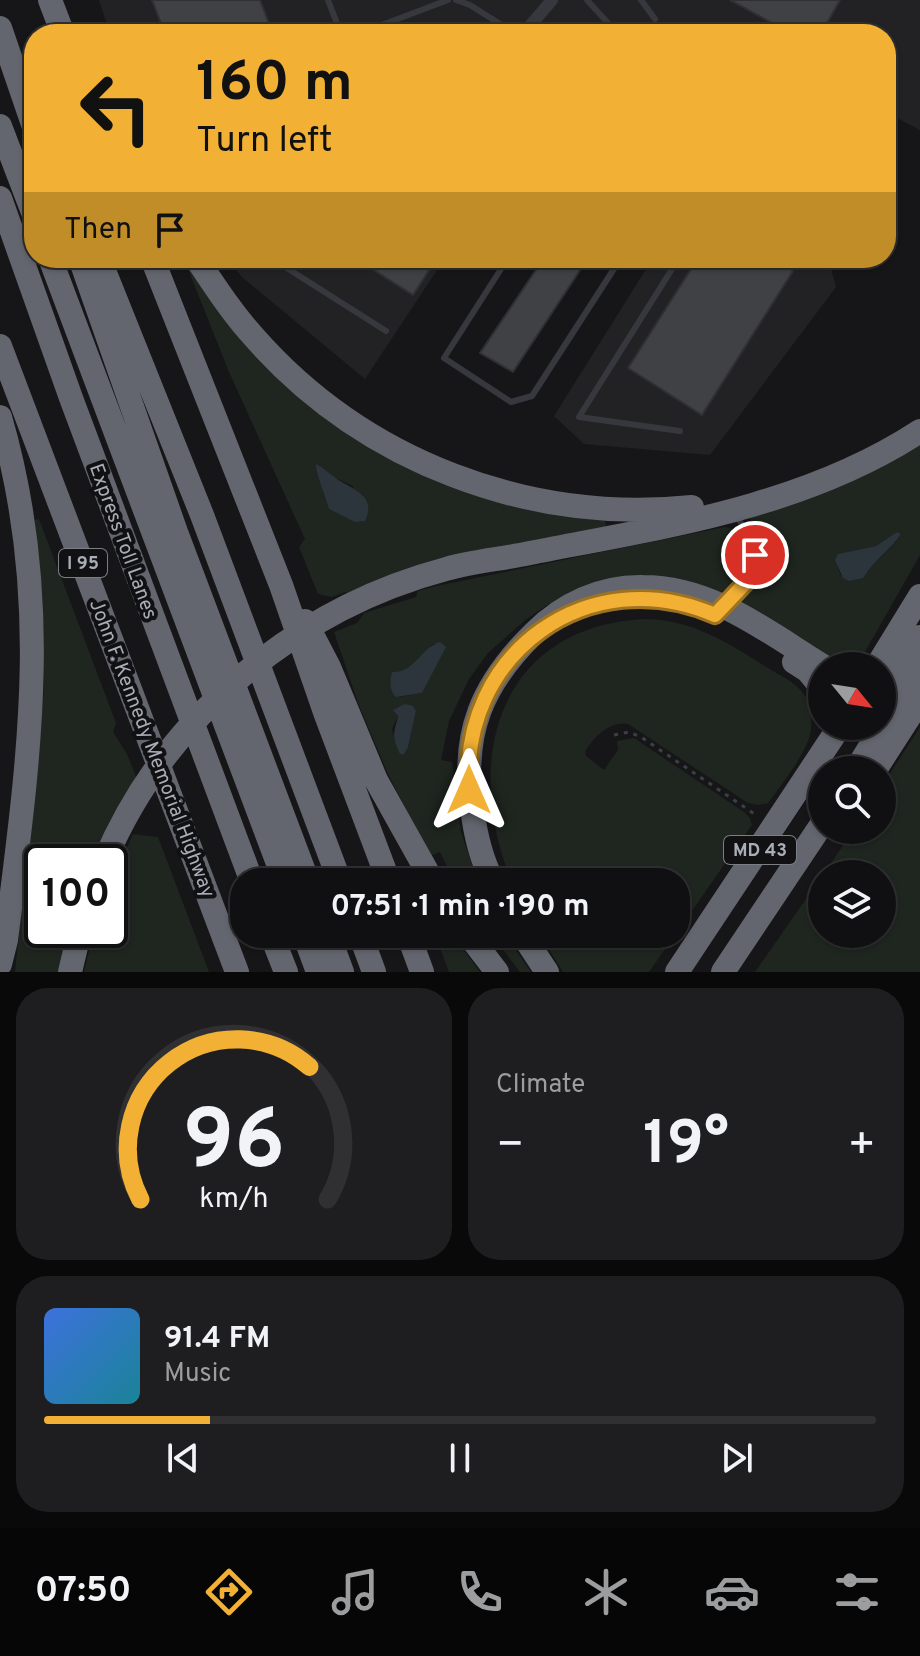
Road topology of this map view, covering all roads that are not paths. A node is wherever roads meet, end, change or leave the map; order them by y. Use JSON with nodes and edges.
{"nodes":[{"id":1,"x":50,"y":0,"type":"edge"},
{"id":2,"x":328,"y":0,"type":"edge"},
{"id":3,"x":448,"y":0,"type":"edge"},
{"id":4,"x":456,"y":0,"type":"edge"},
{"id":5,"x":552,"y":0,"type":"edge"},
{"id":6,"x":587,"y":0,"type":"edge"},
{"id":7,"x":641,"y":0,"type":"edge"},
{"id":8,"x":0,"y":5,"type":"edge"},
{"id":9,"x":655,"y":19,"type":"dead end"},
{"id":10,"x":59,"y":24,"type":"edge"},
{"id":11,"x":337,"y":24,"type":"edge"},
{"id":12,"x":384,"y":24,"type":"edge"},
{"id":13,"x":500,"y":24,"type":"edge"},
{"id":14,"x":532,"y":24,"type":"edge"},
{"id":15,"x":609,"y":24,"type":"edge"},
{"id":16,"x":0,"y":28,"type":"edge"},
{"id":17,"x":24,"y":68,"type":"edge"},
{"id":18,"x":24,"y":98,"type":"edge"},
{"id":19,"x":0,"y":126,"type":"edge"},
{"id":20,"x":24,"y":189,"type":"edge"},
{"id":21,"x":0,"y":198,"type":"edge"},
{"id":22,"x":24,"y":265,"type":"edge"},
{"id":23,"x":25,"y":268,"type":"edge"},
{"id":24,"x":54,"y":268,"type":"edge"},
{"id":25,"x":84,"y":268,"type":"edge"},
{"id":26,"x":103,"y":268,"type":"edge"},
{"id":27,"x":156,"y":268,"type":"edge"},
{"id":28,"x":203,"y":268,"type":"edge"},
{"id":29,"x":287,"y":268,"type":"edge"},
{"id":30,"x":502,"y":268,"type":"edge"},
{"id":31,"x":615,"y":268,"type":"edge"},
{"id":32,"x":673,"y":268,"type":"edge"},
{"id":33,"x":386,"y":331,"type":"dead end"},
{"id":34,"x":0,"y":346,"type":"edge"},
{"id":35,"x":0,"y":417,"type":"edge"},
{"id":36,"x":680,"y":431,"type":"dead end"},
{"id":37,"x":920,"y":431,"type":"edge"},
{"id":38,"x":732,"y":506,"type":"junction"},
{"id":39,"x":281,"y":585,"type":"junction"},
{"id":40,"x":920,"y":596,"type":"edge"},
{"id":41,"x":719,"y":610,"type":"junction"},
{"id":42,"x":920,"y":637,"type":"edge"},
{"id":43,"x":886,"y":652,"type":"edge"},
{"id":44,"x":808,"y":658,"type":"edge"},
{"id":45,"x":920,"y":665,"type":"edge"},
{"id":46,"x":808,"y":671,"type":"edge"},
{"id":47,"x":896,"y":676,"type":"edge"},
{"id":48,"x":920,"y":700,"type":"edge"},
{"id":49,"x":828,"y":740,"type":"edge"},
{"id":50,"x":865,"y":756,"type":"edge"},
{"id":51,"x":884,"y":756,"type":"edge"},
{"id":52,"x":113,"y":844,"type":"edge"},
{"id":53,"x":809,"y":844,"type":"edge"},
{"id":54,"x":825,"y":844,"type":"edge"},
{"id":55,"x":247,"y":868,"type":"edge"},
{"id":56,"x":280,"y":868,"type":"edge"},
{"id":57,"x":303,"y":868,"type":"edge"},
{"id":58,"x":335,"y":868,"type":"edge"},
{"id":59,"x":384,"y":868,"type":"edge"},
{"id":60,"x":425,"y":868,"type":"edge"},
{"id":61,"x":488,"y":868,"type":"edge"},
{"id":62,"x":6,"y":940,"type":"junction"},
{"id":63,"x":76,"y":948,"type":"edge"},
{"id":64,"x":277,"y":948,"type":"edge"},
{"id":65,"x":309,"y":948,"type":"edge"},
{"id":66,"x":333,"y":948,"type":"edge"},
{"id":67,"x":365,"y":948,"type":"edge"},
{"id":68,"x":413,"y":948,"type":"edge"},
{"id":69,"x":479,"y":948,"type":"edge"},
{"id":70,"x":531,"y":948,"type":"edge"},
{"id":71,"x":0,"y":964,"type":"edge"},
{"id":72,"x":7,"y":972,"type":"edge"},
{"id":73,"x":70,"y":972,"type":"edge"},
{"id":74,"x":237,"y":972,"type":"edge"},
{"id":75,"x":286,"y":972,"type":"edge"},
{"id":76,"x":318,"y":972,"type":"edge"},
{"id":77,"x":342,"y":972,"type":"edge"},
{"id":78,"x":374,"y":972,"type":"edge"},
{"id":79,"x":422,"y":972,"type":"edge"},
{"id":80,"x":497,"y":972,"type":"edge"},
{"id":81,"x":547,"y":972,"type":"edge"},
{"id":82,"x":677,"y":972,"type":"edge"},
{"id":83,"x":723,"y":972,"type":"edge"},
{"id":84,"x":736,"y":972,"type":"edge"}],
"edges":[{"from":1,"to":10,"type":"highway"},
{"from":2,"to":11,"type":"lane"},
{"from":3,"to":12,"type":"lane"},
{"from":4,"to":13,"type":"lane"},
{"from":5,"to":14,"type":"street"},
{"from":6,"to":15,"type":"lane"},
{"from":7,"to":9,"type":"lane"},
{"from":8,"to":17,"type":"highway"},
{"from":16,"to":18,"type":"highway"},
{"from":19,"to":20,"type":"highway"},
{"from":21,"to":22,"type":"highway","name":"Express Toll Lanes"},
{"from":23,"to":55,"type":"highway","name":"Express Toll Lanes"},
{"from":24,"to":56,"type":"highway"},
{"from":25,"to":57,"type":"highway"},
{"from":26,"to":58,"type":"highway"},
{"from":27,"to":39,"type":"highway"},
{"from":28,"to":38,"type":"highway"},
{"from":29,"to":33,"type":"lane"},
{"from":30,"to":31,"type":"lane"},
{"from":32,"to":36,"type":"lane"},
{"from":34,"to":74,"type":"highway","name":"John F. Kennedy Memorial Highway","number":"I 95"},
{"from":35,"to":62,"type":"highway"},
{"from":37,"to":38,"type":"highway"},
{"from":38,"to":41,"type":"lane"},
{"from":38,"to":52,"type":"highway"},
{"from":39,"to":59,"type":"highway"},
{"from":39,"to":60,"type":"highway"},
{"from":40,"to":43,"type":"highway"},
{"from":41,"to":44,"type":"highway"},
{"from":41,"to":46,"type":"highway"},
{"from":41,"to":61,"type":"highway"},
{"from":42,"to":47,"type":"highway"},
{"from":45,"to":50,"type":"highway"},
{"from":48,"to":51,"type":"highway"},
{"from":49,"to":82,"type":"highway","number":"MD 43"},
{"from":53,"to":83,"type":"highway"},
{"from":54,"to":84,"type":"highway","number":"MD 43"},
{"from":62,"to":71,"type":"highway"},
{"from":62,"to":72,"type":"highway"},
{"from":63,"to":73,"type":"highway"},
{"from":64,"to":75,"type":"highway"},
{"from":65,"to":76,"type":"highway"},
{"from":66,"to":77,"type":"highway"},
{"from":67,"to":78,"type":"highway"},
{"from":68,"to":79,"type":"highway"},
{"from":69,"to":80,"type":"highway"},
{"from":70,"to":81,"type":"highway"}]}
